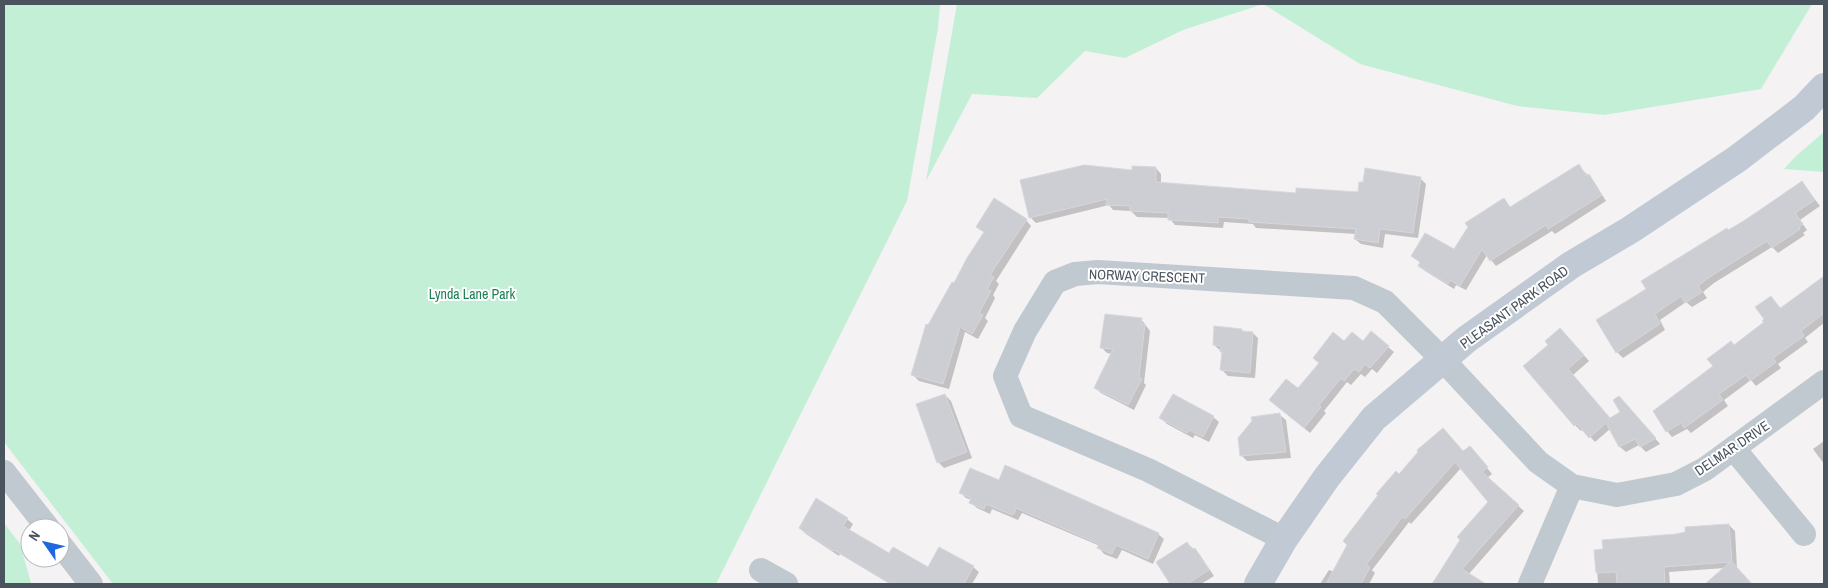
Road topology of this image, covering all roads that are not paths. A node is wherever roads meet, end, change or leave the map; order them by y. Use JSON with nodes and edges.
{"nodes":[{"id":1,"x":1824,"y":87,"type":"edge"},
{"id":2,"x":1443,"y":360,"type":"junction"},
{"id":3,"x":1824,"y":382,"type":"edge"},
{"id":4,"x":1734,"y":449,"type":"junction"},
{"id":5,"x":4,"y":472,"type":"edge"},
{"id":6,"x":1572,"y":486,"type":"junction"},
{"id":7,"x":40,"y":518,"type":"edge"},
{"id":8,"x":1804,"y":534,"type":"dead end"},
{"id":9,"x":1284,"y":539,"type":"junction"},
{"id":10,"x":70,"y":557,"type":"edge"},
{"id":11,"x":761,"y":570,"type":"dead end"},
{"id":12,"x":91,"y":584,"type":"edge"},
{"id":13,"x":786,"y":584,"type":"edge"},
{"id":14,"x":1258,"y":584,"type":"edge"},
{"id":15,"x":1530,"y":584,"type":"edge"}],
"edges":[{"from":1,"to":2,"type":"street","name":"PLEASANT PARK ROAD"},
{"from":2,"to":6,"type":"street","name":"DELMAR DRIVE"},
{"from":2,"to":9,"type":"street","name":"PLEASANT PARK ROAD"},
{"from":2,"to":9,"type":"street","name":"NORWAY CRESCENT"},
{"from":3,"to":4,"type":"street","name":"DELMAR DRIVE"},
{"from":4,"to":6,"type":"street","name":"DELMAR DRIVE"},
{"from":4,"to":8,"type":"street"},
{"from":5,"to":7,"type":"street"},
{"from":6,"to":15,"type":"street"},
{"from":9,"to":14,"type":"street","name":"PLEASANT PARK ROAD"},
{"from":10,"to":12,"type":"street"},
{"from":11,"to":13,"type":"street"}]}
